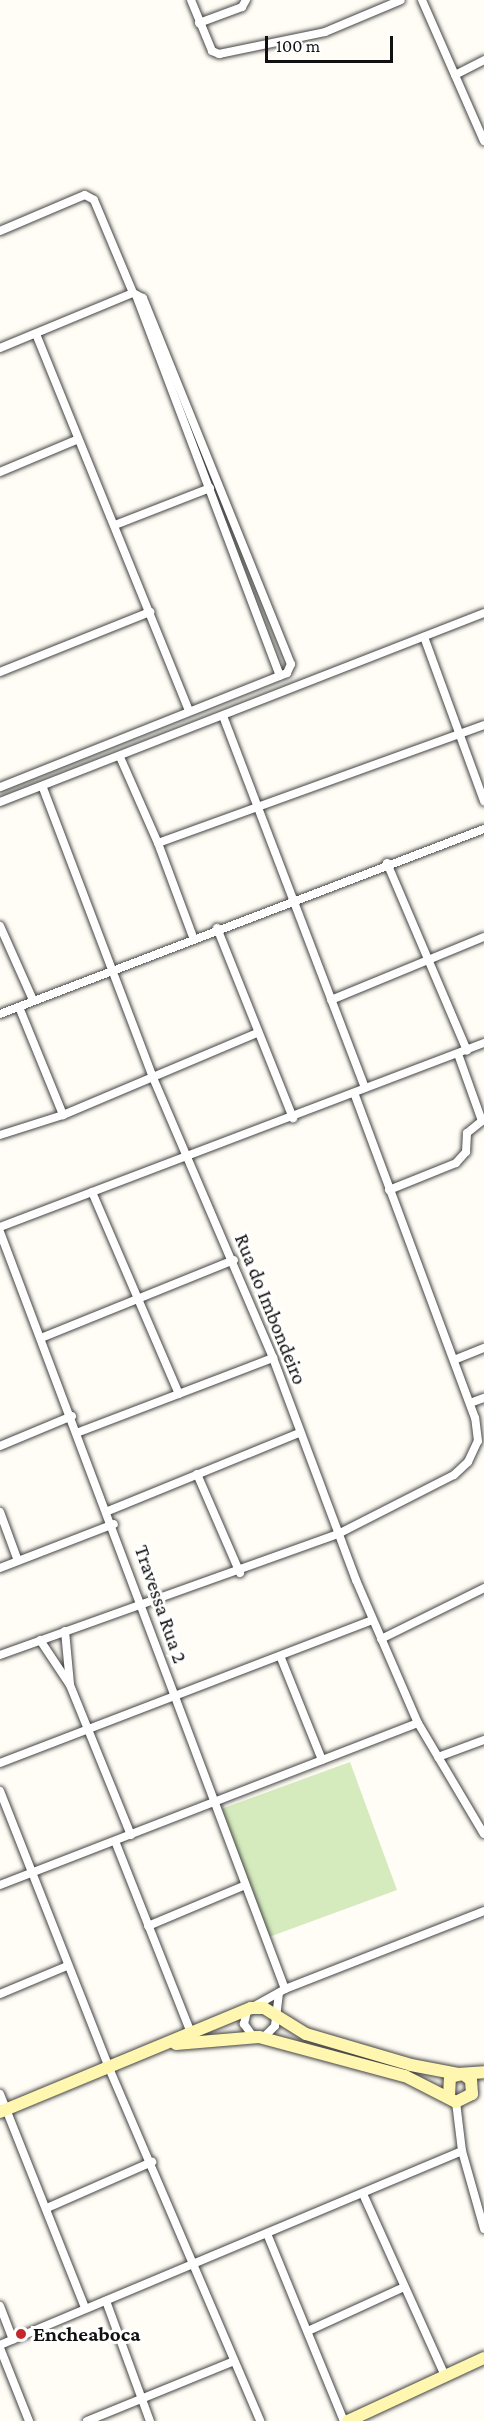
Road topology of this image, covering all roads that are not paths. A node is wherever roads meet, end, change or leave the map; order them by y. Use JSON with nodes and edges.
{"nodes":[{"id":1,"x":191,"y":0,"type":"edge"},
{"id":2,"x":246,"y":0,"type":"edge"},
{"id":3,"x":401,"y":0,"type":"edge"},
{"id":4,"x":422,"y":0,"type":"edge"},
{"id":5,"x":199,"y":23,"type":"junction"},
{"id":6,"x":484,"y":60,"type":"edge"},
{"id":7,"x":455,"y":75,"type":"junction"},
{"id":8,"x":484,"y":141,"type":"edge"},
{"id":9,"x":0,"y":231,"type":"edge"},
{"id":10,"x":134,"y":294,"type":"junction"},
{"id":11,"x":36,"y":334,"type":"junction"},
{"id":12,"x":0,"y":348,"type":"edge"},
{"id":13,"x":76,"y":440,"type":"junction"},
{"id":14,"x":0,"y":472,"type":"edge"},
{"id":15,"x":210,"y":488,"type":"junction"},
{"id":16,"x":115,"y":525,"type":"junction"},
{"id":17,"x":150,"y":612,"type":"junction"},
{"id":18,"x":484,"y":613,"type":"edge"},
{"id":19,"x":424,"y":637,"type":"junction"},
{"id":20,"x":0,"y":672,"type":"edge"},
{"id":21,"x":280,"y":676,"type":"junction"},
{"id":22,"x":189,"y":711,"type":"junction"},
{"id":23,"x":223,"y":716,"type":"junction"},
{"id":24,"x":484,"y":725,"type":"edge"},
{"id":25,"x":459,"y":735,"type":"junction"},
{"id":26,"x":120,"y":757,"type":"junction"},
{"id":27,"x":0,"y":787,"type":"edge"},
{"id":28,"x":43,"y":788,"type":"junction"},
{"id":29,"x":484,"y":801,"type":"edge"},
{"id":30,"x":0,"y":802,"type":"edge"},
{"id":31,"x":257,"y":810,"type":"junction"},
{"id":32,"x":484,"y":829,"type":"edge"},
{"id":33,"x":158,"y":843,"type":"junction"},
{"id":34,"x":387,"y":863,"type":"junction"},
{"id":35,"x":292,"y":900,"type":"junction"},
{"id":36,"x":0,"y":926,"type":"edge"},
{"id":37,"x":217,"y":928,"type":"junction"},
{"id":38,"x":193,"y":937,"type":"junction"},
{"id":39,"x":484,"y":937,"type":"edge"},
{"id":40,"x":425,"y":962,"type":"junction"},
{"id":41,"x":113,"y":968,"type":"junction"},
{"id":42,"x":33,"y":999,"type":"junction"},
{"id":43,"x":331,"y":1000,"type":"junction"},
{"id":44,"x":19,"y":1007,"type":"junction"},
{"id":45,"x":0,"y":1014,"type":"edge"},
{"id":46,"x":257,"y":1033,"type":"junction"},
{"id":47,"x":484,"y":1043,"type":"edge"},
{"id":48,"x":462,"y":1052,"type":"junction"},
{"id":49,"x":154,"y":1080,"type":"junction"},
{"id":50,"x":365,"y":1088,"type":"junction"},
{"id":51,"x":354,"y":1093,"type":"junction"},
{"id":52,"x":63,"y":1115,"type":"junction"},
{"id":53,"x":293,"y":1118,"type":"junction"},
{"id":54,"x":0,"y":1135,"type":"edge"},
{"id":55,"x":188,"y":1160,"type":"junction"},
{"id":56,"x":389,"y":1190,"type":"junction"},
{"id":57,"x":92,"y":1192,"type":"junction"},
{"id":58,"x":0,"y":1230,"type":"edge"},
{"id":59,"x":234,"y":1260,"type":"junction"},
{"id":60,"x":138,"y":1300,"type":"junction"},
{"id":61,"x":41,"y":1338,"type":"junction"},
{"id":62,"x":484,"y":1348,"type":"edge"},
{"id":63,"x":273,"y":1358,"type":"junction"},
{"id":64,"x":454,"y":1360,"type":"junction"},
{"id":65,"x":179,"y":1394,"type":"junction"},
{"id":66,"x":484,"y":1398,"type":"edge"},
{"id":67,"x":470,"y":1403,"type":"junction"},
{"id":68,"x":72,"y":1416,"type":"junction"},
{"id":69,"x":79,"y":1432,"type":"junction"},
{"id":70,"x":299,"y":1433,"type":"junction"},
{"id":71,"x":0,"y":1446,"type":"edge"},
{"id":72,"x":197,"y":1474,"type":"junction"},
{"id":73,"x":108,"y":1511,"type":"junction"},
{"id":74,"x":0,"y":1512,"type":"edge"},
{"id":75,"x":114,"y":1524,"type":"junction"},
{"id":76,"x":339,"y":1534,"type":"junction"},
{"id":77,"x":18,"y":1561,"type":"junction"},
{"id":78,"x":0,"y":1568,"type":"edge"},
{"id":79,"x":240,"y":1573,"type":"junction"},
{"id":80,"x":484,"y":1588,"type":"edge"},
{"id":81,"x":141,"y":1606,"type":"junction"},
{"id":82,"x":373,"y":1620,"type":"junction"},
{"id":83,"x":64,"y":1631,"type":"junction"},
{"id":84,"x":381,"y":1639,"type":"junction"},
{"id":85,"x":40,"y":1640,"type":"junction"},
{"id":86,"x":0,"y":1655,"type":"edge"},
{"id":87,"x":281,"y":1658,"type":"junction"},
{"id":88,"x":70,"y":1685,"type":"junction"},
{"id":89,"x":175,"y":1698,"type":"junction"},
{"id":90,"x":418,"y":1723,"type":"junction"},
{"id":91,"x":90,"y":1731,"type":"junction"},
{"id":92,"x":484,"y":1740,"type":"edge"},
{"id":93,"x":438,"y":1757,"type":"junction"},
{"id":94,"x":322,"y":1760,"type":"junction"},
{"id":95,"x":0,"y":1763,"type":"edge"},
{"id":96,"x":0,"y":1791,"type":"edge"},
{"id":97,"x":211,"y":1803,"type":"junction"},
{"id":98,"x":484,"y":1834,"type":"edge"},
{"id":99,"x":131,"y":1835,"type":"junction"},
{"id":100,"x":115,"y":1841,"type":"junction"},
{"id":101,"x":30,"y":1873,"type":"junction"},
{"id":102,"x":0,"y":1886,"type":"edge"},
{"id":103,"x":243,"y":1886,"type":"junction"},
{"id":104,"x":484,"y":1911,"type":"edge"},
{"id":105,"x":148,"y":1926,"type":"junction"},
{"id":106,"x":67,"y":1965,"type":"junction"},
{"id":107,"x":282,"y":1991,"type":"junction"},
{"id":108,"x":0,"y":1994,"type":"edge"},
{"id":109,"x":251,"y":2008,"type":"junction"},
{"id":110,"x":276,"y":2017,"type":"junction"},
{"id":111,"x":191,"y":2033,"type":"junction"},
{"id":112,"x":259,"y":2037,"type":"junction"},
{"id":113,"x":158,"y":2048,"type":"junction"},
{"id":114,"x":109,"y":2068,"type":"junction"},
{"id":115,"x":484,"y":2072,"type":"edge"},
{"id":116,"x":458,"y":2074,"type":"junction"},
{"id":117,"x":484,"y":2089,"type":"edge"},
{"id":118,"x":0,"y":2094,"type":"edge"},
{"id":119,"x":470,"y":2098,"type":"junction"},
{"id":120,"x":453,"y":2100,"type":"junction"},
{"id":121,"x":3,"y":2111,"type":"edge"},
{"id":122,"x":462,"y":2151,"type":"junction"},
{"id":123,"x":152,"y":2162,"type":"junction"},
{"id":124,"x":363,"y":2194,"type":"junction"},
{"id":125,"x":47,"y":2208,"type":"junction"},
{"id":126,"x":482,"y":2215,"type":"edge"},
{"id":127,"x":484,"y":2229,"type":"edge"},
{"id":128,"x":268,"y":2236,"type":"junction"},
{"id":129,"x":195,"y":2265,"type":"junction"},
{"id":130,"x":404,"y":2287,"type":"junction"},
{"id":131,"x":106,"y":2301,"type":"junction"},
{"id":132,"x":0,"y":2306,"type":"edge"},
{"id":133,"x":85,"y":2308,"type":"junction"},
{"id":134,"x":308,"y":2331,"type":"junction"},
{"id":135,"x":13,"y":2340,"type":"junction"},
{"id":136,"x":0,"y":2347,"type":"edge"},
{"id":137,"x":484,"y":2358,"type":"edge"},
{"id":138,"x":234,"y":2361,"type":"junction"},
{"id":139,"x":445,"y":2376,"type":"junction"},
{"id":140,"x":142,"y":2399,"type":"junction"},
{"id":141,"x":29,"y":2421,"type":"edge"},
{"id":142,"x":87,"y":2421,"type":"edge"},
{"id":143,"x":150,"y":2421,"type":"edge"},
{"id":144,"x":260,"y":2421,"type":"edge"},
{"id":145,"x":346,"y":2421,"type":"edge"}],
"edges":[{"from":1,"to":5,"type":"street"},
{"from":2,"to":5,"type":"street"},
{"from":3,"to":5,"type":"street"},
{"from":4,"to":7,"type":"street"},
{"from":6,"to":7,"type":"street"},
{"from":7,"to":8,"type":"street"},
{"from":9,"to":10,"type":"street"},
{"from":10,"to":11,"type":"street"},
{"from":10,"to":15,"type":"street"},
{"from":10,"to":21,"type":"street"},
{"from":11,"to":12,"type":"street"},
{"from":11,"to":13,"type":"street"},
{"from":13,"to":14,"type":"street"},
{"from":13,"to":16,"type":"street"},
{"from":15,"to":16,"type":"street"},
{"from":15,"to":21,"type":"street"},
{"from":16,"to":17,"type":"street"},
{"from":17,"to":20,"type":"street"},
{"from":17,"to":22,"type":"street"},
{"from":18,"to":19,"type":"street"},
{"from":19,"to":23,"type":"street"},
{"from":19,"to":25,"type":"street"},
{"from":21,"to":22,"type":"street"},
{"from":22,"to":27,"type":"street"},
{"from":23,"to":26,"type":"street"},
{"from":23,"to":31,"type":"street"},
{"from":24,"to":25,"type":"street"},
{"from":25,"to":29,"type":"street"},
{"from":25,"to":31,"type":"street"},
{"from":26,"to":28,"type":"street"},
{"from":26,"to":33,"type":"street"},
{"from":28,"to":30,"type":"street"},
{"from":28,"to":41,"type":"street","name":"Rua do Imbondeiro"},
{"from":31,"to":33,"type":"street"},
{"from":31,"to":35,"type":"street"},
{"from":32,"to":34,"type":"street"},
{"from":33,"to":38,"type":"street"},
{"from":34,"to":35,"type":"street"},
{"from":34,"to":40,"type":"street"},
{"from":35,"to":37,"type":"street"},
{"from":35,"to":43,"type":"street"},
{"from":36,"to":42,"type":"street"},
{"from":37,"to":38,"type":"street"},
{"from":37,"to":46,"type":"street"},
{"from":38,"to":41,"type":"street"},
{"from":39,"to":40,"type":"street"},
{"from":40,"to":43,"type":"street"},
{"from":40,"to":48,"type":"street"},
{"from":41,"to":42,"type":"street"},
{"from":41,"to":49,"type":"street","name":"Rua do Imbondeiro"},
{"from":42,"to":44,"type":"street"},
{"from":43,"to":50,"type":"street"},
{"from":44,"to":45,"type":"street"},
{"from":44,"to":52,"type":"street"},
{"from":46,"to":49,"type":"street"},
{"from":46,"to":53,"type":"street"},
{"from":47,"to":48,"type":"street"},
{"from":48,"to":50,"type":"street"},
{"from":48,"to":56,"type":"street"},
{"from":49,"to":52,"type":"street"},
{"from":49,"to":55,"type":"street","name":"Rua do Imbondeiro"},
{"from":50,"to":51,"type":"street"},
{"from":51,"to":53,"type":"street"},
{"from":51,"to":56,"type":"street"},
{"from":52,"to":54,"type":"street"},
{"from":53,"to":55,"type":"street"},
{"from":55,"to":57,"type":"street"},
{"from":55,"to":59,"type":"street","name":"Rua do Imbondeiro"},
{"from":56,"to":64,"type":"street"},
{"from":57,"to":58,"type":"street"},
{"from":57,"to":60,"type":"street"},
{"from":58,"to":61,"type":"street","name":"Travessa Rua 2"},
{"from":59,"to":60,"type":"street"},
{"from":59,"to":63,"type":"street","name":"Rua do Imbondeiro"},
{"from":60,"to":61,"type":"street"},
{"from":60,"to":65,"type":"street"},
{"from":61,"to":68,"type":"street","name":"Travessa Rua 2"},
{"from":62,"to":64,"type":"street"},
{"from":63,"to":65,"type":"street"},
{"from":63,"to":70,"type":"street","name":"Rua do Imbondeiro"},
{"from":64,"to":67,"type":"street"},
{"from":65,"to":69,"type":"street"},
{"from":66,"to":67,"type":"street"},
{"from":67,"to":76,"type":"street"},
{"from":68,"to":69,"type":"street","name":"Travessa Rua 2"},
{"from":68,"to":71,"type":"street"},
{"from":69,"to":73,"type":"street","name":"Travessa Rua 2"},
{"from":70,"to":72,"type":"street"},
{"from":70,"to":76,"type":"street","name":"Rua do Imbondeiro"},
{"from":72,"to":73,"type":"street"},
{"from":72,"to":79,"type":"street"},
{"from":73,"to":75,"type":"street","name":"Travessa Rua 2"},
{"from":74,"to":77,"type":"street"},
{"from":75,"to":77,"type":"street"},
{"from":75,"to":81,"type":"street","name":"Travessa Rua 2"},
{"from":76,"to":79,"type":"street"},
{"from":76,"to":82,"type":"street","name":"Rua do Imbondeiro"},
{"from":77,"to":78,"type":"street"},
{"from":79,"to":81,"type":"street"},
{"from":80,"to":84,"type":"street"},
{"from":81,"to":83,"type":"street"},
{"from":81,"to":89,"type":"street","name":"Travessa Rua 2"},
{"from":82,"to":84,"type":"street","name":"Rua do Imbondeiro"},
{"from":82,"to":87,"type":"street"},
{"from":83,"to":85,"type":"street"},
{"from":83,"to":88,"type":"street"},
{"from":84,"to":90,"type":"street","name":"Rua do Imbondeiro"},
{"from":85,"to":86,"type":"street"},
{"from":85,"to":88,"type":"street"},
{"from":87,"to":89,"type":"street"},
{"from":87,"to":94,"type":"street"},
{"from":88,"to":91,"type":"street"},
{"from":89,"to":91,"type":"street"},
{"from":89,"to":97,"type":"street","name":"Travessa Rua 2"},
{"from":90,"to":93,"type":"street","name":"Rua do Imbondeiro"},
{"from":90,"to":94,"type":"street"},
{"from":91,"to":95,"type":"street"},
{"from":91,"to":99,"type":"street"},
{"from":92,"to":93,"type":"street"},
{"from":93,"to":98,"type":"street","name":"Rua do Imbondeiro"},
{"from":94,"to":97,"type":"street"},
{"from":96,"to":101,"type":"street"},
{"from":97,"to":99,"type":"street"},
{"from":97,"to":103,"type":"street","name":"Travessa Rua 2"},
{"from":99,"to":100,"type":"street"},
{"from":100,"to":101,"type":"street"},
{"from":100,"to":105,"type":"street"},
{"from":101,"to":102,"type":"street"},
{"from":101,"to":106,"type":"street"},
{"from":103,"to":105,"type":"street"},
{"from":103,"to":107,"type":"street","name":"Travessa Rua 2"},
{"from":104,"to":107,"type":"street"},
{"from":105,"to":111,"type":"street"},
{"from":106,"to":108,"type":"street"},
{"from":106,"to":114,"type":"street"},
{"from":107,"to":109,"type":"street"},
{"from":107,"to":110,"type":"street"},
{"from":109,"to":110,"type":"main road"},
{"from":109,"to":111,"type":"main road"},
{"from":109,"to":112,"type":"street"},
{"from":110,"to":112,"type":"street"},
{"from":110,"to":116,"type":"main road"},
{"from":111,"to":113,"type":"main road"},
{"from":112,"to":113,"type":"main road"},
{"from":112,"to":120,"type":"main road"},
{"from":113,"to":114,"type":"main road"},
{"from":114,"to":121,"type":"main road"},
{"from":114,"to":123,"type":"street"},
{"from":115,"to":116,"type":"main road"},
{"from":116,"to":119,"type":"main road"},
{"from":116,"to":120,"type":"main road"},
{"from":117,"to":119,"type":"main road"},
{"from":118,"to":121,"type":"street"},
{"from":119,"to":120,"type":"main road"},
{"from":120,"to":122,"type":"street"},
{"from":121,"to":125,"type":"street"},
{"from":122,"to":124,"type":"street"},
{"from":122,"to":126,"type":"street"},
{"from":123,"to":125,"type":"street"},
{"from":123,"to":129,"type":"street"},
{"from":124,"to":128,"type":"street"},
{"from":124,"to":130,"type":"street"},
{"from":125,"to":133,"type":"street"},
{"from":126,"to":127,"type":"street"},
{"from":128,"to":129,"type":"street"},
{"from":128,"to":134,"type":"street"},
{"from":129,"to":131,"type":"street"},
{"from":129,"to":138,"type":"street"},
{"from":130,"to":134,"type":"street"},
{"from":130,"to":139,"type":"street"},
{"from":131,"to":133,"type":"street"},
{"from":131,"to":140,"type":"street"},
{"from":132,"to":135,"type":"street"},
{"from":133,"to":135,"type":"street"},
{"from":134,"to":145,"type":"street"},
{"from":135,"to":136,"type":"street"},
{"from":136,"to":141,"type":"street"},
{"from":137,"to":139,"type":"main road"},
{"from":138,"to":140,"type":"street"},
{"from":138,"to":144,"type":"street"},
{"from":139,"to":145,"type":"main road"},
{"from":140,"to":142,"type":"street"},
{"from":140,"to":143,"type":"street"}]}
